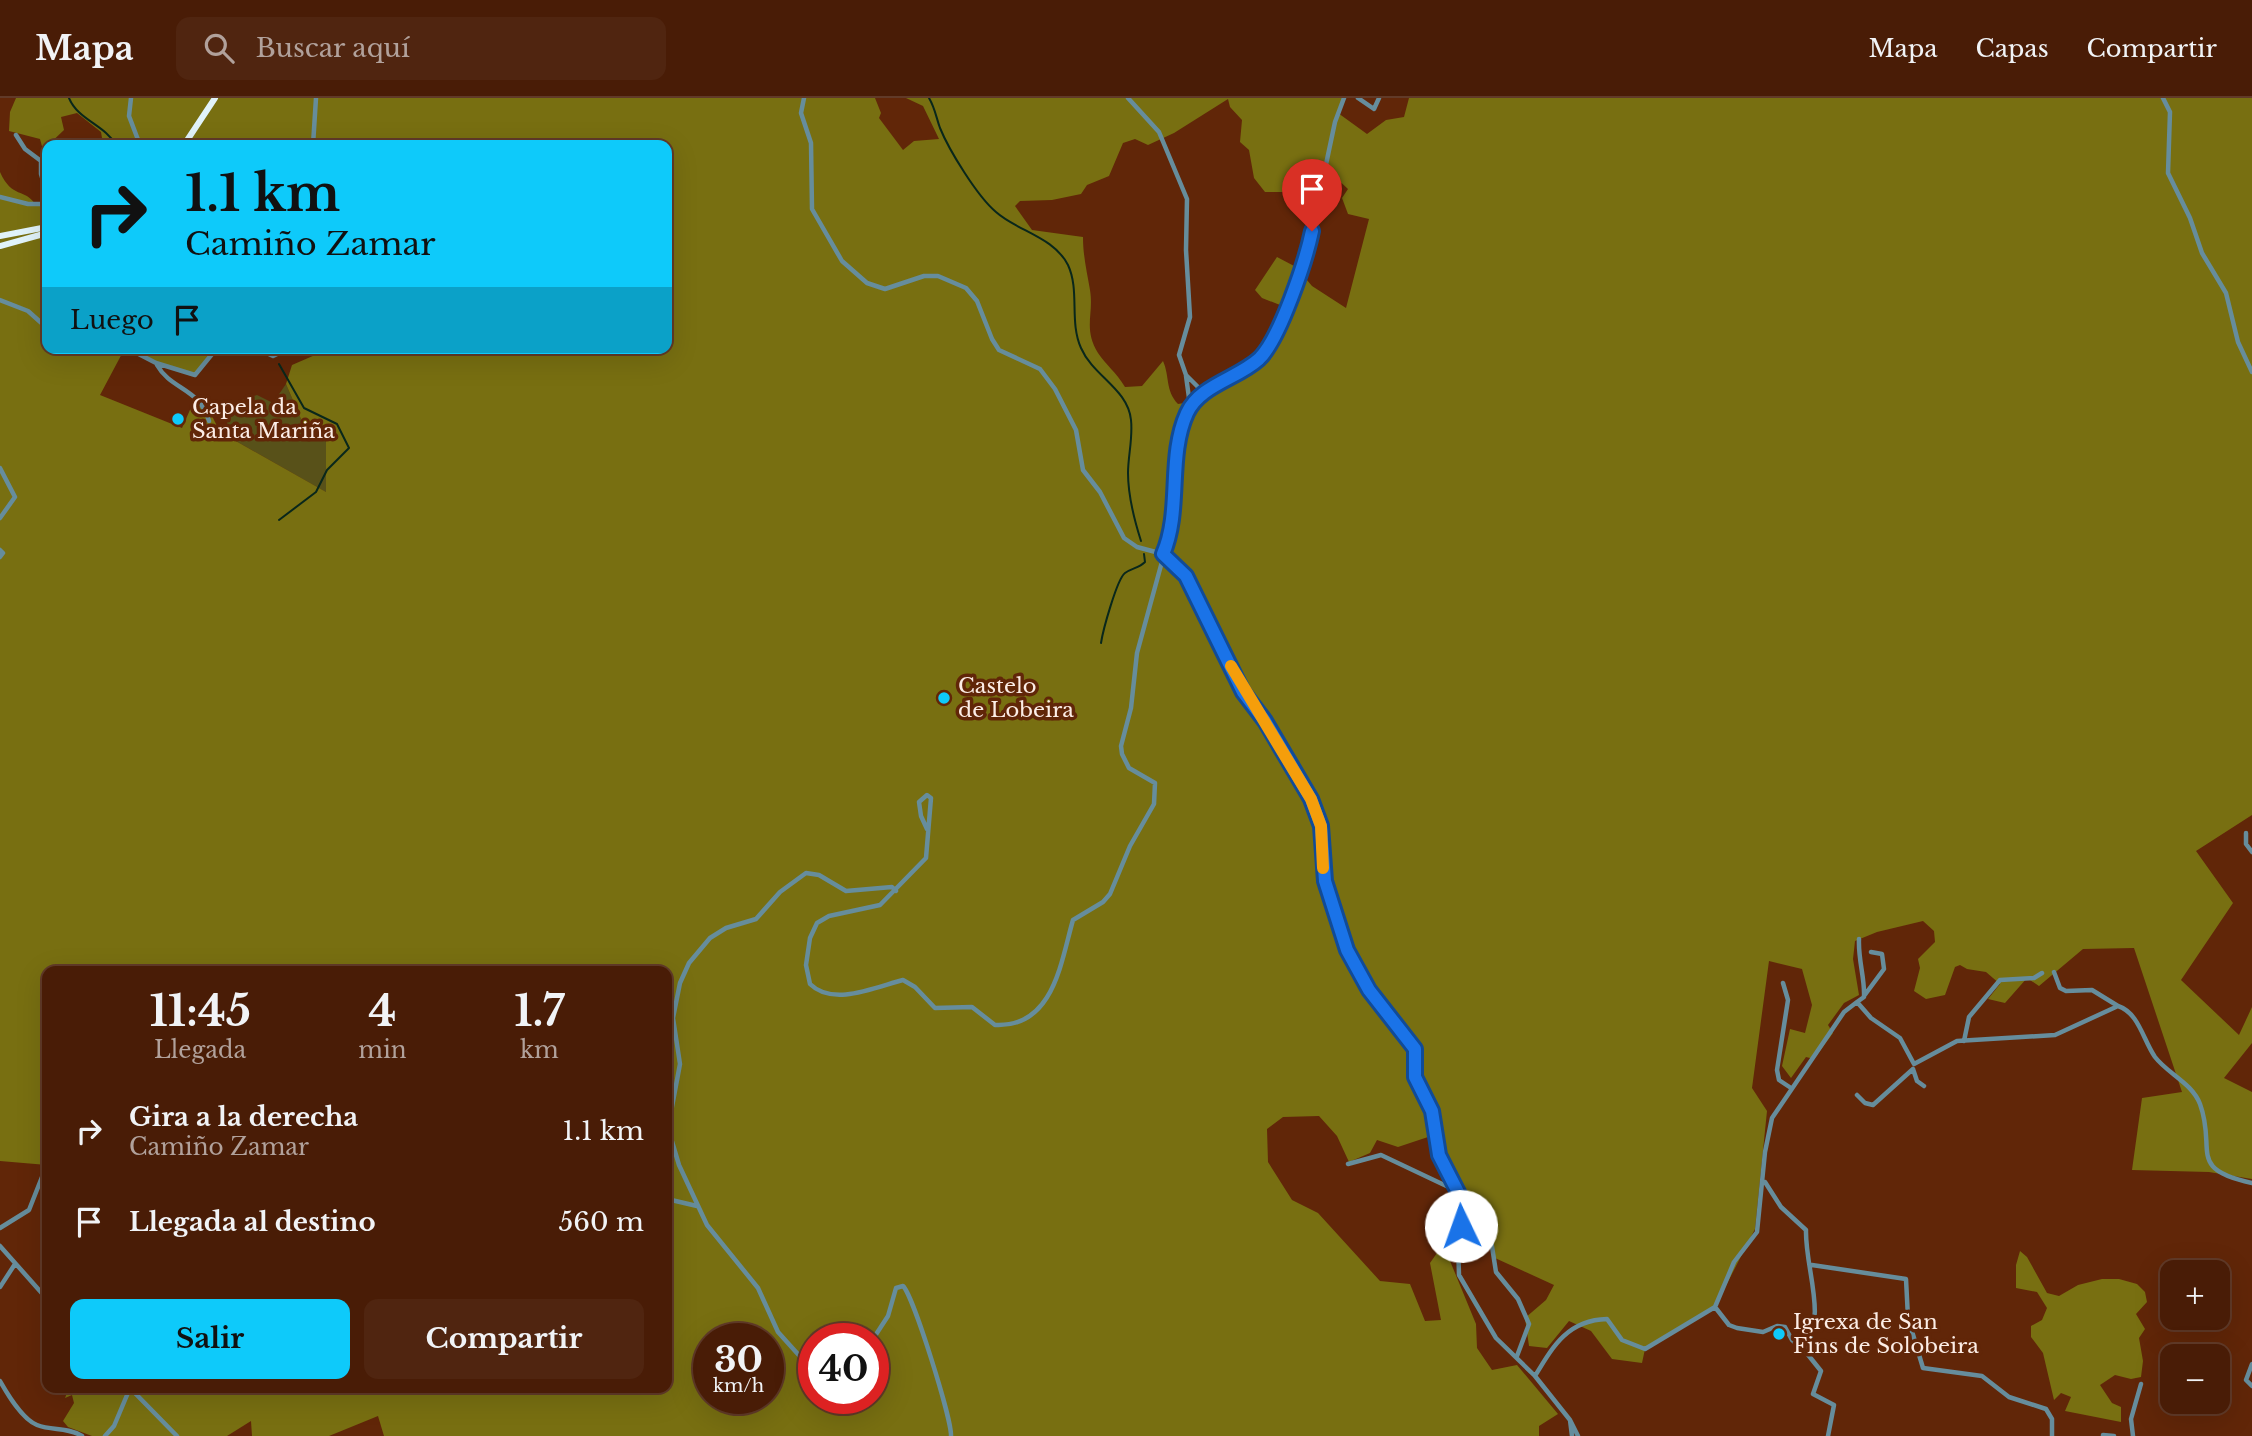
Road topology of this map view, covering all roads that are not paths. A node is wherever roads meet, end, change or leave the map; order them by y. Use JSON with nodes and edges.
{"nodes":[{"id":1,"x":131,"y":98,"type":"edge"},
{"id":2,"x":215,"y":98,"type":"edge"},
{"id":3,"x":316,"y":98,"type":"edge"},
{"id":4,"x":804,"y":98,"type":"edge"},
{"id":5,"x":1128,"y":98,"type":"edge"},
{"id":6,"x":1344,"y":98,"type":"edge"},
{"id":7,"x":1359,"y":98,"type":"edge"},
{"id":8,"x":1379,"y":98,"type":"edge"},
{"id":9,"x":2163,"y":98,"type":"edge"},
{"id":10,"x":16,"y":135,"type":"dead end"},
{"id":11,"x":138,"y":140,"type":"edge"},
{"id":12,"x":187,"y":140,"type":"edge"},
{"id":13,"x":313,"y":140,"type":"edge"},
{"id":14,"x":42,"y":178,"type":"edge"},
{"id":15,"x":0,"y":197,"type":"edge"},
{"id":16,"x":42,"y":204,"type":"edge"},
{"id":17,"x":42,"y":231,"type":"edge"},
{"id":18,"x":42,"y":231,"type":"edge"},
{"id":19,"x":0,"y":236,"type":"edge"},
{"id":20,"x":0,"y":244,"type":"edge"},
{"id":21,"x":0,"y":300,"type":"edge"},
{"id":22,"x":42,"y":324,"type":"edge"},
{"id":23,"x":139,"y":354,"type":"edge"},
{"id":24,"x":212,"y":354,"type":"edge"},
{"id":25,"x":156,"y":363,"type":"junction"},
{"id":26,"x":2252,"y":372,"type":"edge"},
{"id":27,"x":1186,"y":375,"type":"junction"},
{"id":28,"x":1203,"y":392,"type":"junction"},
{"id":29,"x":1190,"y":407,"type":"junction"},
{"id":30,"x":209,"y":421,"type":"dead end"},
{"id":31,"x":0,"y":468,"type":"edge"},
{"id":32,"x":0,"y":518,"type":"edge"},
{"id":33,"x":0,"y":550,"type":"edge"},
{"id":34,"x":1163,"y":554,"type":"junction"},
{"id":35,"x":0,"y":557,"type":"edge"},
{"id":36,"x":927,"y":829,"type":"junction"},
{"id":37,"x":2246,"y":833,"type":"dead end"},
{"id":38,"x":2252,"y":852,"type":"edge"},
{"id":39,"x":896,"y":891,"type":"junction"},
{"id":40,"x":1859,"y":939,"type":"dead end"},
{"id":41,"x":1871,"y":952,"type":"dead end"},
{"id":42,"x":2054,"y":972,"type":"dead end"},
{"id":43,"x":2042,"y":973,"type":"dead end"},
{"id":44,"x":1783,"y":983,"type":"dead end"},
{"id":45,"x":1864,"y":997,"type":"junction"},
{"id":46,"x":1857,"y":1002,"type":"junction"},
{"id":47,"x":2118,"y":1006,"type":"junction"},
{"id":48,"x":1964,"y":1041,"type":"junction"},
{"id":49,"x":1914,"y":1067,"type":"junction"},
{"id":50,"x":1924,"y":1086,"type":"dead end"},
{"id":51,"x":1791,"y":1088,"type":"junction"},
{"id":52,"x":1857,"y":1095,"type":"dead end"},
{"id":53,"x":672,"y":1107,"type":"edge"},
{"id":54,"x":672,"y":1142,"type":"edge"},
{"id":55,"x":1348,"y":1164,"type":"dead end"},
{"id":56,"x":42,"y":1177,"type":"edge"},
{"id":57,"x":1764,"y":1182,"type":"junction"},
{"id":58,"x":1454,"y":1183,"type":"junction"},
{"id":59,"x":2252,"y":1183,"type":"edge"},
{"id":60,"x":1459,"y":1192,"type":"junction"},
{"id":61,"x":672,"y":1200,"type":"edge"},
{"id":62,"x":698,"y":1206,"type":"junction"},
{"id":63,"x":0,"y":1228,"type":"edge"},
{"id":64,"x":0,"y":1246,"type":"edge"},
{"id":65,"x":15,"y":1264,"type":"junction"},
{"id":66,"x":1812,"y":1265,"type":"junction"},
{"id":67,"x":0,"y":1287,"type":"edge"},
{"id":68,"x":42,"y":1294,"type":"edge"},
{"id":69,"x":1715,"y":1307,"type":"junction"},
{"id":70,"x":883,"y":1323,"type":"edge"},
{"id":71,"x":1805,"y":1351,"type":"junction"},
{"id":72,"x":798,"y":1354,"type":"edge"},
{"id":73,"x":1517,"y":1356,"type":"junction"},
{"id":74,"x":2252,"y":1364,"type":"edge"},
{"id":75,"x":1535,"y":1376,"type":"junction"},
{"id":76,"x":0,"y":1381,"type":"edge"},
{"id":77,"x":2141,"y":1384,"type":"dead end"},
{"id":78,"x":2252,"y":1386,"type":"edge"},
{"id":79,"x":128,"y":1393,"type":"edge"},
{"id":80,"x":135,"y":1393,"type":"edge"},
{"id":81,"x":1570,"y":1420,"type":"junction"},
{"id":82,"x":2103,"y":1435,"type":"edge"},
{"id":83,"x":82,"y":1436,"type":"edge"},
{"id":84,"x":105,"y":1436,"type":"edge"},
{"id":85,"x":177,"y":1436,"type":"edge"},
{"id":86,"x":951,"y":1436,"type":"edge"},
{"id":87,"x":1572,"y":1436,"type":"edge"},
{"id":88,"x":1578,"y":1436,"type":"edge"},
{"id":89,"x":1828,"y":1436,"type":"edge"},
{"id":90,"x":2052,"y":1436,"type":"edge"},
{"id":91,"x":2114,"y":1436,"type":"edge"},
{"id":92,"x":2133,"y":1436,"type":"edge"}],
"edges":[{"from":1,"to":11,"type":"street"},
{"from":2,"to":12,"type":"highway"},
{"from":3,"to":13,"type":"street"},
{"from":4,"to":34,"type":"street"},
{"from":5,"to":27,"type":"street"},
{"from":6,"to":28,"type":"street"},
{"from":7,"to":8,"type":"street"},
{"from":9,"to":26,"type":"street"},
{"from":10,"to":14,"type":"street"},
{"from":15,"to":16,"type":"street"},
{"from":17,"to":19,"type":"highway"},
{"from":18,"to":20,"type":"highway"},
{"from":21,"to":22,"type":"street"},
{"from":23,"to":25,"type":"street"},
{"from":24,"to":25,"type":"street"},
{"from":25,"to":30,"type":"street"},
{"from":27,"to":28,"type":"street"},
{"from":27,"to":29,"type":"street"},
{"from":28,"to":29,"type":"street"},
{"from":29,"to":34,"type":"street"},
{"from":31,"to":32,"type":"street"},
{"from":33,"to":35,"type":"street"},
{"from":34,"to":39,"type":"street"},
{"from":34,"to":58,"type":"street"},
{"from":36,"to":36,"type":"street"},
{"from":36,"to":39,"type":"street"},
{"from":37,"to":38,"type":"street"},
{"from":39,"to":53,"type":"street"},
{"from":40,"to":45,"type":"street"},
{"from":41,"to":45,"type":"street"},
{"from":42,"to":47,"type":"street"},
{"from":43,"to":48,"type":"street"},
{"from":44,"to":51,"type":"street"},
{"from":45,"to":46,"type":"street"},
{"from":46,"to":49,"type":"street"},
{"from":46,"to":51,"type":"street"},
{"from":47,"to":48,"type":"street"},
{"from":47,"to":59,"type":"street"},
{"from":48,"to":49,"type":"street"},
{"from":49,"to":50,"type":"street"},
{"from":49,"to":52,"type":"street"},
{"from":51,"to":57,"type":"street"},
{"from":54,"to":62,"type":"street"},
{"from":55,"to":60,"type":"street"},
{"from":56,"to":63,"type":"street"},
{"from":57,"to":66,"type":"street"},
{"from":57,"to":69,"type":"street"},
{"from":58,"to":60,"type":"street"},
{"from":58,"to":73,"type":"street"},
{"from":60,"to":73,"type":"street"},
{"from":61,"to":62,"type":"street"},
{"from":62,"to":72,"type":"street"},
{"from":64,"to":65,"type":"street"},
{"from":65,"to":67,"type":"street"},
{"from":65,"to":68,"type":"street"},
{"from":66,"to":71,"type":"street"},
{"from":66,"to":90,"type":"street"},
{"from":69,"to":71,"type":"street"},
{"from":69,"to":75,"type":"street"},
{"from":70,"to":86,"type":"street"},
{"from":71,"to":89,"type":"street"},
{"from":73,"to":75,"type":"street"},
{"from":74,"to":78,"type":"street"},
{"from":75,"to":81,"type":"street"},
{"from":76,"to":83,"type":"street"},
{"from":77,"to":92,"type":"street"},
{"from":79,"to":84,"type":"street"},
{"from":80,"to":85,"type":"street"},
{"from":81,"to":87,"type":"street"},
{"from":81,"to":88,"type":"street"},
{"from":82,"to":91,"type":"street"}]}
